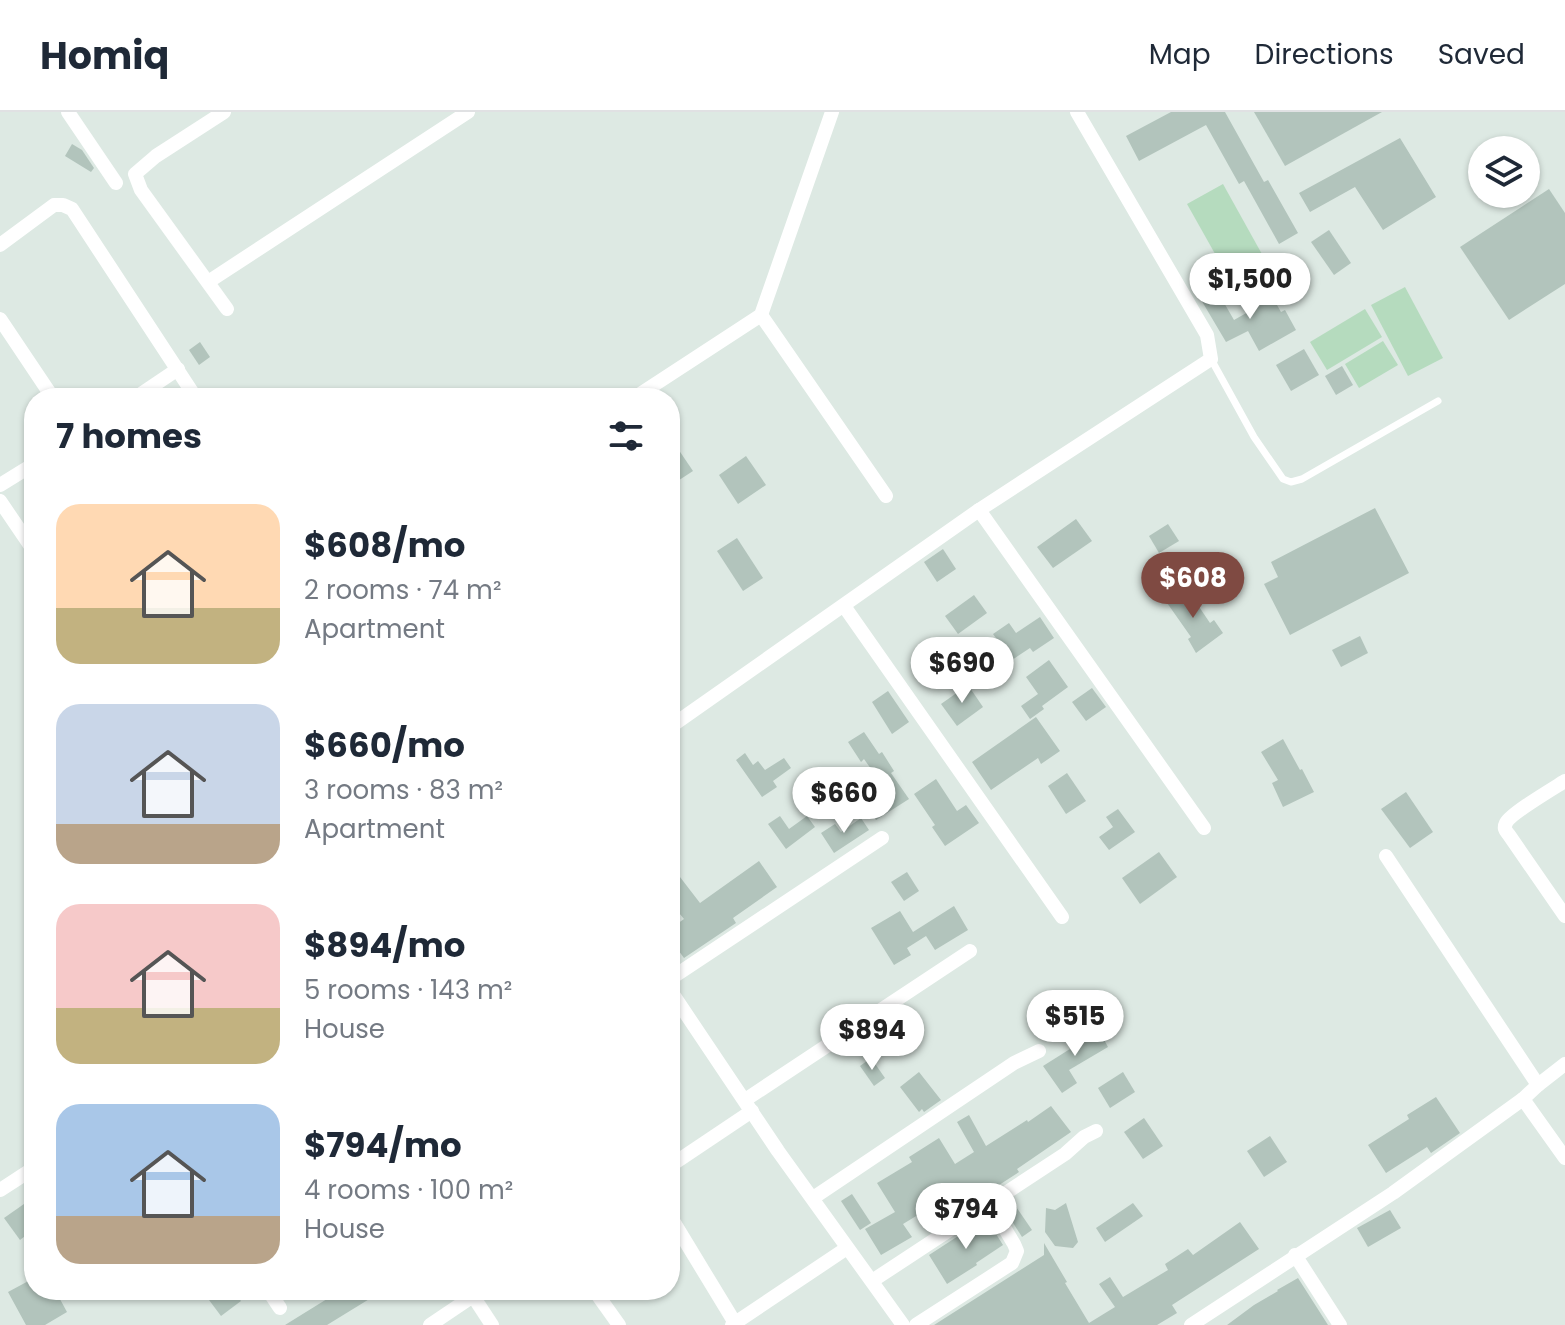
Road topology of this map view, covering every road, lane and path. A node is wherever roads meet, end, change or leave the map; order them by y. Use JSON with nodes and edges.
{"nodes":[{"id":1,"x":68,"y":112,"type":"edge"},
{"id":2,"x":224,"y":112,"type":"edge"},
{"id":3,"x":468,"y":112,"type":"edge"},
{"id":4,"x":832,"y":112,"type":"edge"},
{"id":5,"x":1077,"y":112,"type":"edge"},
{"id":6,"x":116,"y":183,"type":"dead end"},
{"id":7,"x":0,"y":245,"type":"edge"},
{"id":8,"x":208,"y":282,"type":"junction"},
{"id":9,"x":227,"y":309,"type":"dead end"},
{"id":10,"x":761,"y":315,"type":"junction"},
{"id":11,"x":0,"y":319,"type":"edge"},
{"id":12,"x":1211,"y":359,"type":"junction"},
{"id":13,"x":178,"y":369,"type":"junction"},
{"id":14,"x":46,"y":388,"type":"edge"},
{"id":15,"x":150,"y":388,"type":"edge"},
{"id":16,"x":190,"y":388,"type":"edge"},
{"id":17,"x":649,"y":388,"type":"edge"},
{"id":18,"x":1438,"y":401,"type":"dead end"},
{"id":19,"x":24,"y":470,"type":"edge"},
{"id":20,"x":0,"y":485,"type":"edge"},
{"id":21,"x":886,"y":496,"type":"dead end"},
{"id":22,"x":0,"y":501,"type":"edge"},
{"id":23,"x":979,"y":510,"type":"junction"},
{"id":24,"x":24,"y":536,"type":"edge"},
{"id":25,"x":844,"y":606,"type":"junction"},
{"id":26,"x":680,"y":720,"type":"edge"},
{"id":27,"x":1565,"y":781,"type":"edge"},
{"id":28,"x":1204,"y":828,"type":"dead end"},
{"id":29,"x":882,"y":838,"type":"dead end"},
{"id":30,"x":1386,"y":856,"type":"dead end"},
{"id":31,"x":1565,"y":916,"type":"edge"},
{"id":32,"x":1062,"y":917,"type":"dead end"},
{"id":33,"x":970,"y":951,"type":"dead end"},
{"id":34,"x":680,"y":972,"type":"edge"},
{"id":35,"x":680,"y":1005,"type":"edge"},
{"id":36,"x":1039,"y":1051,"type":"dead end"},
{"id":37,"x":1565,"y":1064,"type":"edge"},
{"id":38,"x":1538,"y":1085,"type":"junction"},
{"id":39,"x":1523,"y":1099,"type":"junction"},
{"id":40,"x":748,"y":1106,"type":"junction"},
{"id":41,"x":1096,"y":1131,"type":"dead end"},
{"id":42,"x":680,"y":1158,"type":"edge"},
{"id":43,"x":1565,"y":1158,"type":"edge"},
{"id":44,"x":24,"y":1174,"type":"edge"},
{"id":45,"x":0,"y":1190,"type":"edge"},
{"id":46,"x":813,"y":1198,"type":"junction"},
{"id":47,"x":990,"y":1204,"type":"junction"},
{"id":48,"x":680,"y":1233,"type":"edge"},
{"id":49,"x":847,"y":1248,"type":"junction"},
{"id":50,"x":1295,"y":1255,"type":"junction"},
{"id":51,"x":872,"y":1281,"type":"junction"},
{"id":52,"x":275,"y":1300,"type":"edge"},
{"id":53,"x":468,"y":1300,"type":"edge"},
{"id":54,"x":481,"y":1300,"type":"edge"},
{"id":55,"x":601,"y":1300,"type":"edge"},
{"id":56,"x":280,"y":1308,"type":"dead end"},
{"id":57,"x":734,"y":1324,"type":"edge"},
{"id":58,"x":430,"y":1325,"type":"edge"},
{"id":59,"x":492,"y":1325,"type":"edge"},
{"id":60,"x":619,"y":1325,"type":"edge"},
{"id":61,"x":903,"y":1325,"type":"edge"},
{"id":62,"x":916,"y":1325,"type":"edge"},
{"id":63,"x":1191,"y":1325,"type":"edge"},
{"id":64,"x":1340,"y":1325,"type":"edge"}],
"edges":[{"from":1,"to":6,"type":"street"},
{"from":2,"to":8,"type":"street"},
{"from":3,"to":8,"type":"street"},
{"from":4,"to":10,"type":"street"},
{"from":5,"to":12,"type":"street"},
{"from":7,"to":13,"type":"street"},
{"from":8,"to":9,"type":"street"},
{"from":10,"to":17,"type":"street"},
{"from":10,"to":21,"type":"street"},
{"from":11,"to":14,"type":"street"},
{"from":12,"to":18,"type":"lane"},
{"from":12,"to":23,"type":"street"},
{"from":13,"to":15,"type":"street"},
{"from":13,"to":16,"type":"street"},
{"from":19,"to":20,"type":"street"},
{"from":22,"to":24,"type":"street"},
{"from":23,"to":25,"type":"street"},
{"from":23,"to":28,"type":"street"},
{"from":25,"to":26,"type":"street"},
{"from":25,"to":32,"type":"street"},
{"from":27,"to":31,"type":"street"},
{"from":29,"to":34,"type":"street"},
{"from":30,"to":38,"type":"street"},
{"from":33,"to":40,"type":"street"},
{"from":35,"to":40,"type":"street"},
{"from":36,"to":46,"type":"street"},
{"from":37,"to":38,"type":"street"},
{"from":38,"to":39,"type":"street"},
{"from":39,"to":43,"type":"street"},
{"from":39,"to":50,"type":"street"},
{"from":40,"to":42,"type":"street"},
{"from":40,"to":46,"type":"street"},
{"from":41,"to":47,"type":"street"},
{"from":44,"to":45,"type":"street"},
{"from":46,"to":49,"type":"street"},
{"from":47,"to":51,"type":"street"},
{"from":47,"to":62,"type":"street"},
{"from":48,"to":57,"type":"street"},
{"from":49,"to":51,"type":"street"},
{"from":49,"to":57,"type":"street"},
{"from":50,"to":63,"type":"street"},
{"from":50,"to":64,"type":"street"},
{"from":51,"to":61,"type":"street"},
{"from":52,"to":56,"type":"street"},
{"from":53,"to":58,"type":"street"},
{"from":54,"to":59,"type":"street"},
{"from":55,"to":60,"type":"street"}]}
